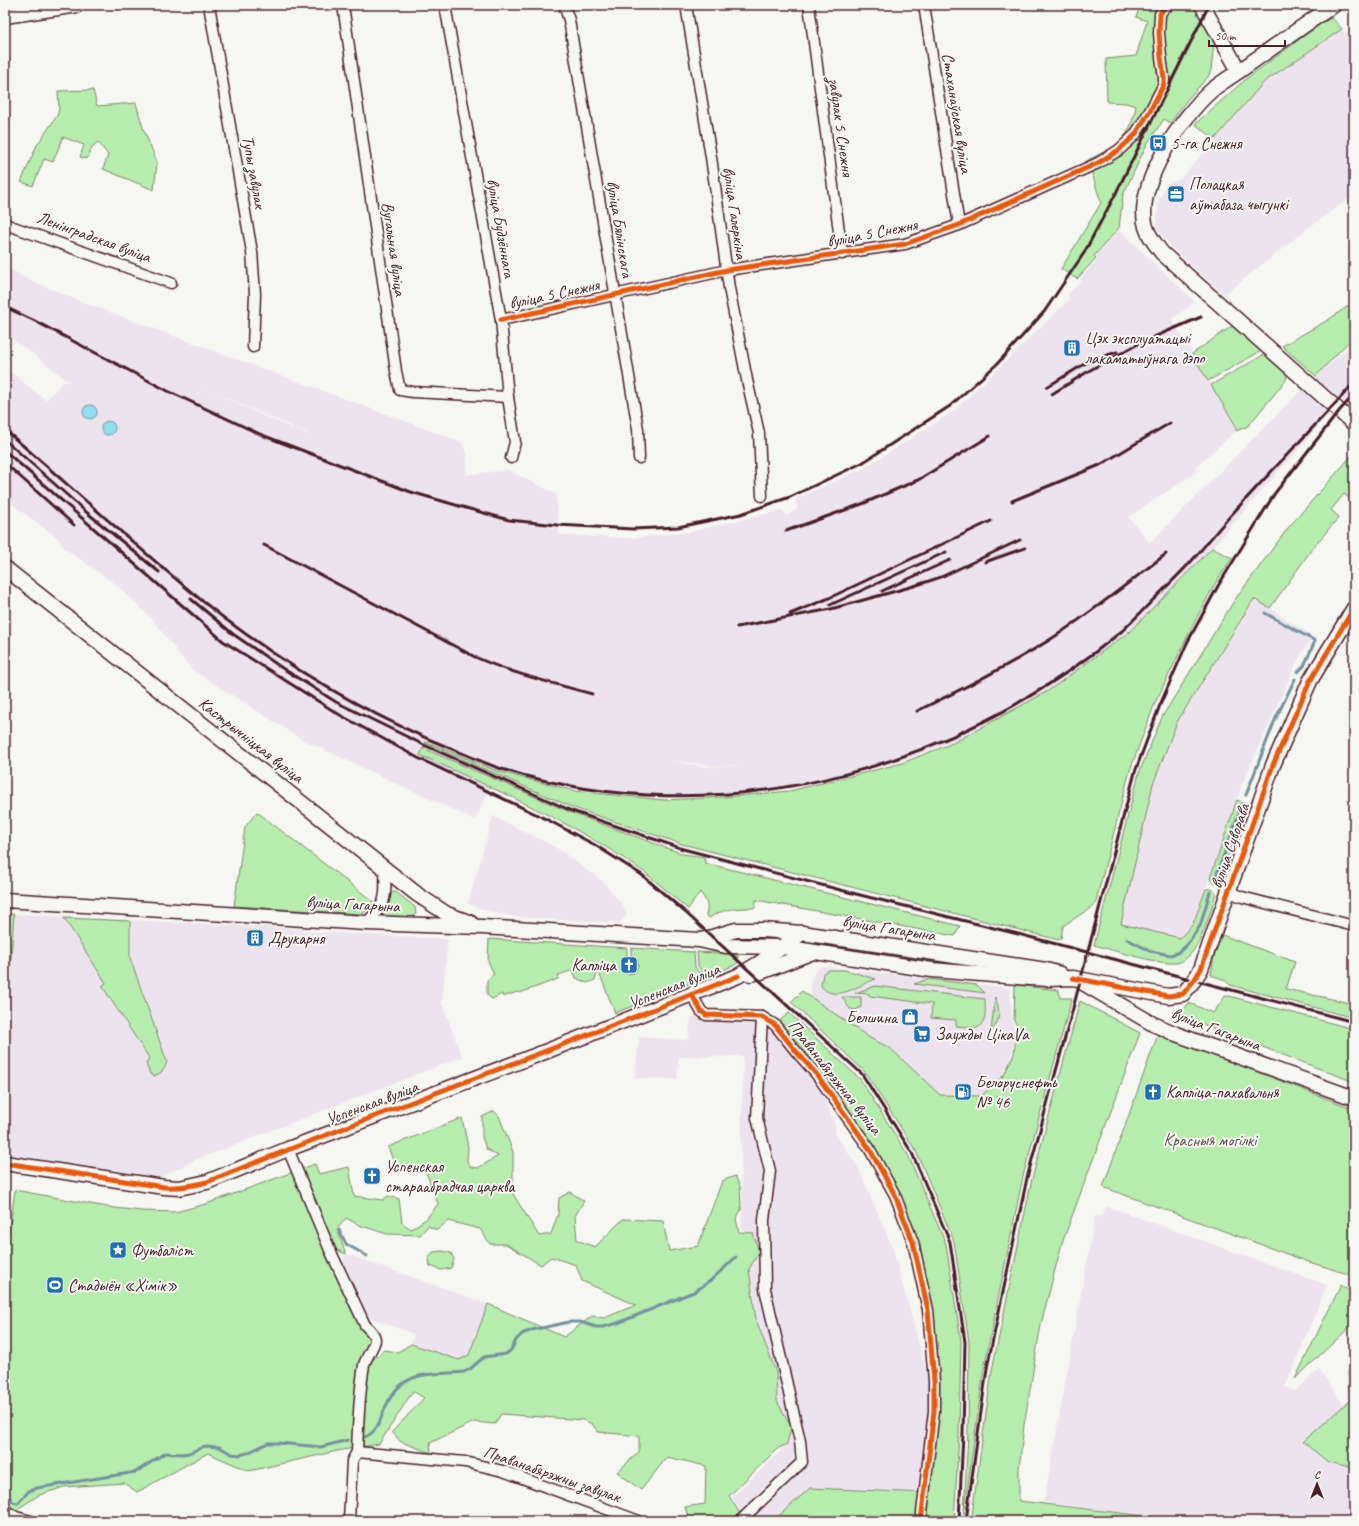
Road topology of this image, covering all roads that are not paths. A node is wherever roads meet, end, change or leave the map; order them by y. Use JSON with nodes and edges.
{"nodes":[{"id":1,"x":78,"y":5,"type":"edge"},
{"id":2,"x":209,"y":5,"type":"edge"},
{"id":3,"x":343,"y":5,"type":"edge"},
{"id":4,"x":445,"y":5,"type":"edge"},
{"id":5,"x":564,"y":5,"type":"edge"},
{"id":6,"x":686,"y":5,"type":"edge"},
{"id":7,"x":809,"y":5,"type":"edge"},
{"id":8,"x":924,"y":5,"type":"edge"},
{"id":9,"x":1169,"y":5,"type":"edge"},
{"id":10,"x":1202,"y":5,"type":"edge"},
{"id":11,"x":1334,"y":5,"type":"edge"},
{"id":12,"x":5,"y":16,"type":"edge"},
{"id":13,"x":1239,"y":71,"type":"junction"},
{"id":14,"x":5,"y":224,"type":"edge"},
{"id":15,"x":959,"y":225,"type":"junction"},
{"id":16,"x":842,"y":254,"type":"junction"},
{"id":17,"x":727,"y":270,"type":"junction"},
{"id":18,"x":170,"y":283,"type":"dead end"},
{"id":19,"x":615,"y":295,"type":"junction"},
{"id":20,"x":501,"y":320,"type":"junction"},
{"id":21,"x":253,"y":347,"type":"dead end"},
{"id":22,"x":508,"y":396,"type":"junction"},
{"id":23,"x":1354,"y":424,"type":"edge"},
{"id":24,"x":511,"y":458,"type":"dead end"},
{"id":25,"x":639,"y":458,"type":"dead end"},
{"id":26,"x":762,"y":496,"type":"dead end"},
{"id":27,"x":5,"y":568,"type":"edge"},
{"id":28,"x":1354,"y":608,"type":"edge"},
{"id":29,"x":385,"y":870,"type":"junction"},
{"id":30,"x":1228,"y":892,"type":"junction"},
{"id":31,"x":5,"y":900,"type":"edge"},
{"id":32,"x":366,"y":923,"type":"junction"},
{"id":33,"x":1354,"y":926,"type":"edge"},
{"id":34,"x":482,"y":927,"type":"junction"},
{"id":35,"x":802,"y":932,"type":"junction"},
{"id":36,"x":699,"y":940,"type":"junction"},
{"id":37,"x":753,"y":947,"type":"junction"},
{"id":38,"x":783,"y":948,"type":"junction"},
{"id":39,"x":913,"y":950,"type":"junction"},
{"id":40,"x":814,"y":952,"type":"junction"},
{"id":41,"x":759,"y":964,"type":"junction"},
{"id":42,"x":908,"y":966,"type":"junction"},
{"id":43,"x":738,"y":976,"type":"junction"},
{"id":44,"x":1073,"y":978,"type":"junction"},
{"id":45,"x":692,"y":995,"type":"junction"},
{"id":46,"x":762,"y":1017,"type":"junction"},
{"id":47,"x":1354,"y":1098,"type":"edge"},
{"id":48,"x":288,"y":1149,"type":"junction"},
{"id":49,"x":5,"y":1163,"type":"edge"},
{"id":50,"x":357,"y":1452,"type":"junction"},
{"id":51,"x":5,"y":1511,"type":"edge"},
{"id":52,"x":31,"y":1521,"type":"edge"},
{"id":53,"x":350,"y":1521,"type":"edge"},
{"id":54,"x":639,"y":1521,"type":"edge"},
{"id":55,"x":740,"y":1521,"type":"edge"},
{"id":56,"x":921,"y":1521,"type":"edge"}],
"edges":[{"from":1,"to":12,"type":"main road"},
{"from":2,"to":21,"type":"street","name":"Тупы завулак"},
{"from":3,"to":22,"type":"street","name":"Вугальная вуліца"},
{"from":4,"to":20,"type":"street","name":"вуліца Будзённага"},
{"from":5,"to":19,"type":"street","name":"вуліца Бялінскага"},
{"from":6,"to":17,"type":"street","name":"вуліца Галеркіна"},
{"from":7,"to":16,"type":"street","name":"завулак 5 Снежня"},
{"from":8,"to":15,"type":"street","name":"Стаханаўская вуліца"},
{"from":9,"to":15,"type":"street","name":"вуліца 5 Снежня"},
{"from":10,"to":13,"type":"main road"},
{"from":11,"to":13,"type":"main road"},
{"from":13,"to":23,"type":"main road"},
{"from":14,"to":18,"type":"street","name":"Ленінградская вуліца"},
{"from":15,"to":16,"type":"street","name":"вуліца 5 Снежня"},
{"from":16,"to":17,"type":"street","name":"вуліца 5 Снежня"},
{"from":17,"to":19,"type":"street","name":"вуліца 5 Снежня"},
{"from":17,"to":26,"type":"street","name":"вуліца Галеркіна"},
{"from":19,"to":20,"type":"street","name":"вуліца 5 Снежня"},
{"from":19,"to":25,"type":"street","name":"вуліца Бялінскага"},
{"from":20,"to":22,"type":"street","name":"вуліца Будзённага"},
{"from":22,"to":24,"type":"street","name":"вуліца Будзённага"},
{"from":27,"to":29,"type":"main road","name":"Кастрычніцкая вуліца"},
{"from":28,"to":30,"type":"main road","name":"вуліца Суворава"},
{"from":29,"to":32,"type":"street"},
{"from":29,"to":34,"type":"main road","name":"Кастрычніцкая вуліца"},
{"from":30,"to":33,"type":"street"},
{"from":30,"to":44,"type":"main road","name":"вуліца Суворава"},
{"from":31,"to":32,"type":"main road","name":"вуліца Гагарына"},
{"from":32,"to":34,"type":"main road","name":"вуліца Гагарына"},
{"from":34,"to":36,"type":"main road","name":"вуліца Гагарына"},
{"from":35,"to":36,"type":"main road","name":"вуліца Гагарына"},
{"from":35,"to":38,"type":"main road","name":"Успенская вуліца"},
{"from":35,"to":39,"type":"main road","name":"вуліца Гагарына"},
{"from":36,"to":37,"type":"main road","name":"вуліца Гагарына"},
{"from":37,"to":38,"type":"main road","name":"вуліца Гагарына"},
{"from":37,"to":41,"type":"main road"},
{"from":38,"to":40,"type":"main road","name":"вуліца Гагарына"},
{"from":38,"to":41,"type":"main road","name":"Успенская вуліца"},
{"from":39,"to":42,"type":"main road"},
{"from":39,"to":44,"type":"main road","name":"вуліца Гагарына"},
{"from":40,"to":42,"type":"main road","name":"вуліца Гагарына"},
{"from":40,"to":43,"type":"main road","name":"Успенская вуліца"},
{"from":41,"to":43,"type":"main road","name":"Успенская вуліца"},
{"from":42,"to":44,"type":"main road","name":"вуліца Гагарына"},
{"from":43,"to":45,"type":"main road","name":"Успенская вуліца"},
{"from":44,"to":47,"type":"main road","name":"вуліца Гагарына"},
{"from":45,"to":46,"type":"street","name":"Праванабярэжная вуліца"},
{"from":45,"to":48,"type":"main road","name":"Успенская вуліца"},
{"from":46,"to":55,"type":"street"},
{"from":46,"to":56,"type":"street","name":"Праванабярэжная вуліца"},
{"from":48,"to":49,"type":"main road","name":"Успенская вуліца"},
{"from":48,"to":50,"type":"street"},
{"from":50,"to":53,"type":"street"},
{"from":50,"to":54,"type":"street","name":"Праванабярэжны завулак"},
{"from":51,"to":52,"type":"street"}]}
